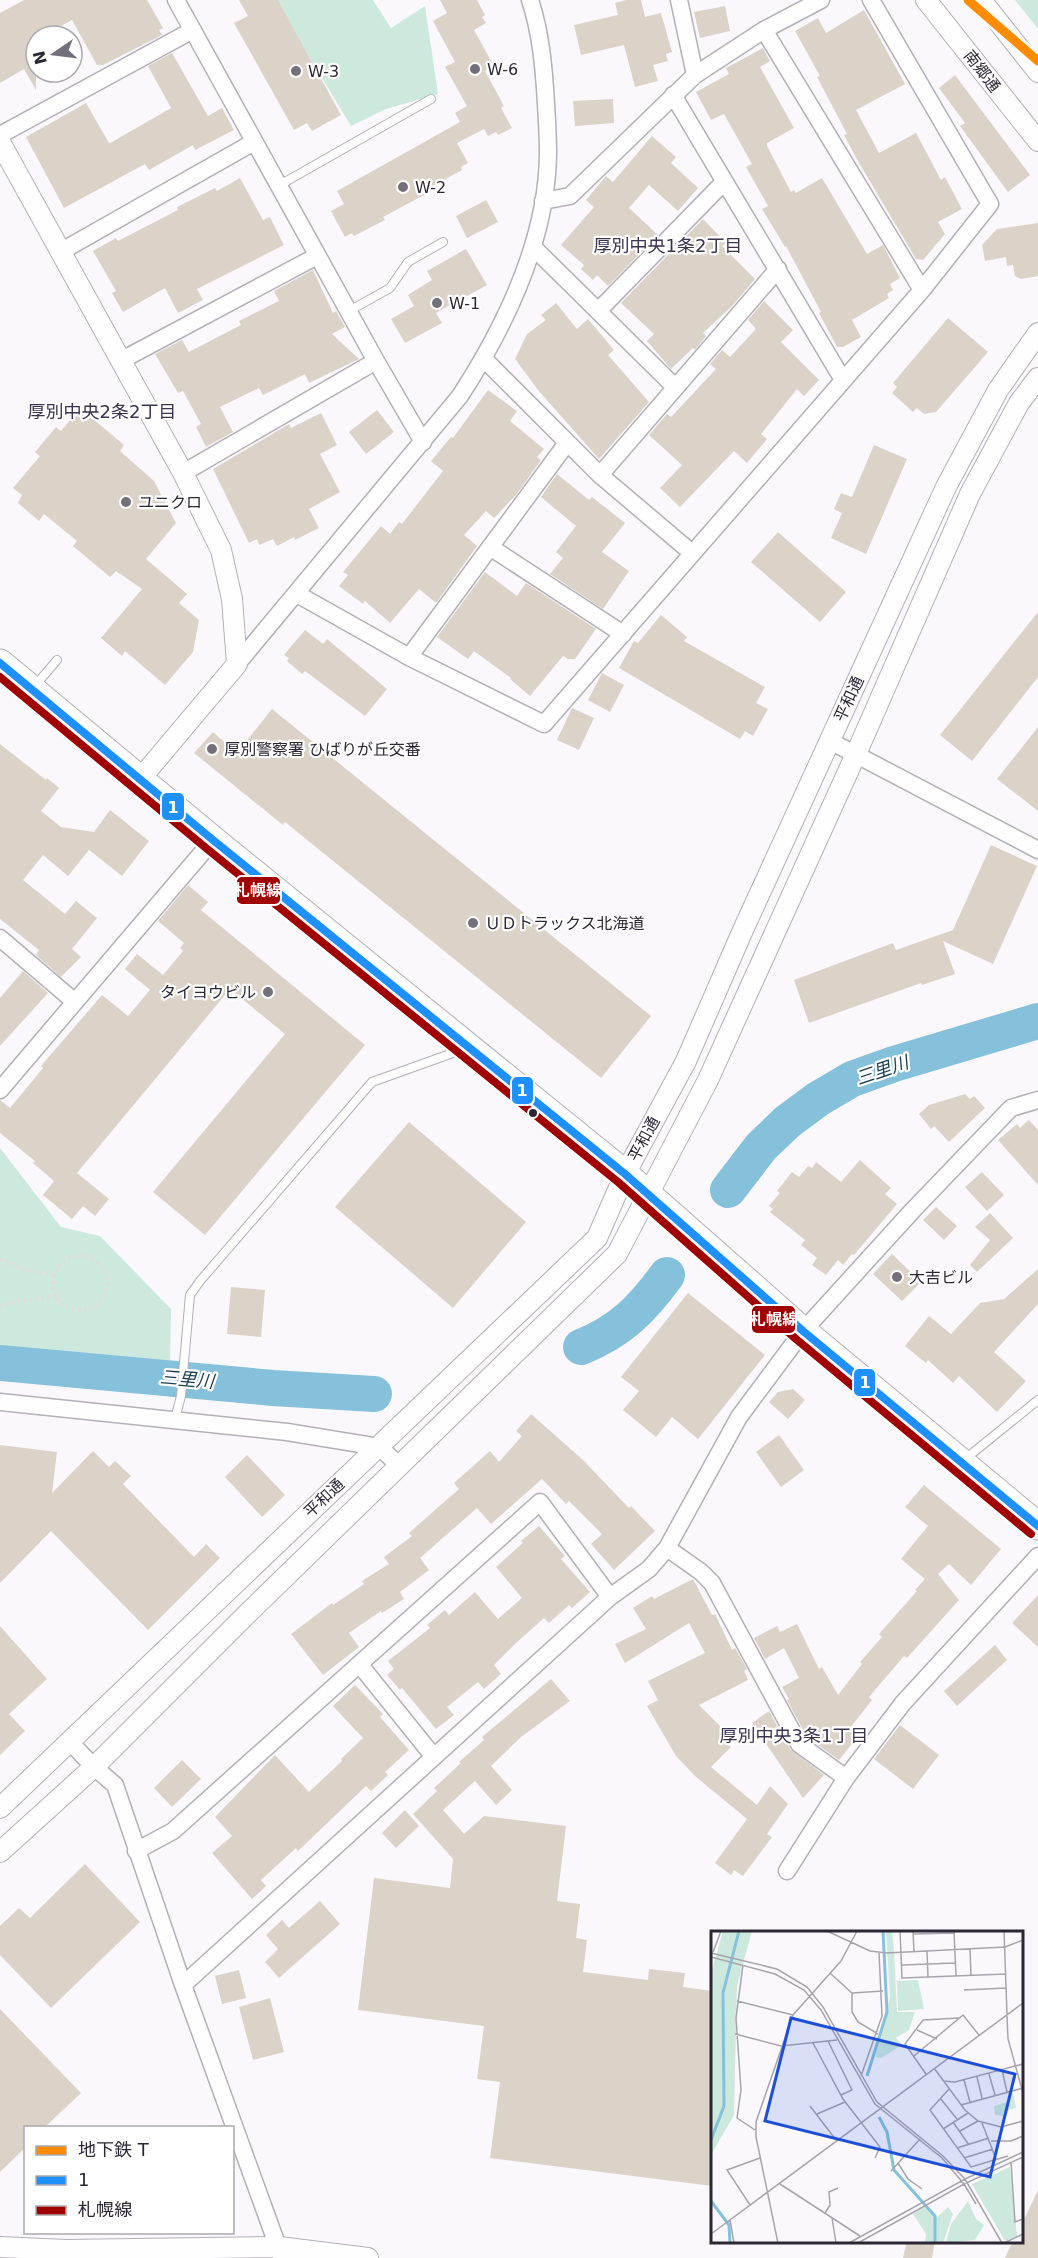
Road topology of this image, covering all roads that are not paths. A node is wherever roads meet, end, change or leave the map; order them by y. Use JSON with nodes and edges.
{"nodes":[{"id":1,"x":176,"y":0,"type":"edge"},
{"id":2,"x":530,"y":0,"type":"edge"},
{"id":3,"x":679,"y":0,"type":"edge"},
{"id":4,"x":821,"y":0,"type":"edge"},
{"id":5,"x":871,"y":0,"type":"edge"},
{"id":6,"x":926,"y":0,"type":"edge"},
{"id":7,"x":981,"y":0,"type":"edge"},
{"id":8,"x":193,"y":30,"type":"junction"},
{"id":9,"x":764,"y":30,"type":"junction"},
{"id":10,"x":1038,"y":72,"type":"edge"},
{"id":11,"x":695,"y":75,"type":"junction"},
{"id":12,"x":673,"y":95,"type":"junction"},
{"id":13,"x":431,"y":99,"type":"dead end"},
{"id":14,"x":0,"y":135,"type":"edge"},
{"id":15,"x":1038,"y":141,"type":"edge"},
{"id":16,"x":0,"y":142,"type":"edge"},
{"id":17,"x":254,"y":142,"type":"junction"},
{"id":18,"x":724,"y":182,"type":"junction"},
{"id":19,"x":278,"y":186,"type":"junction"},
{"id":20,"x":543,"y":201,"type":"junction"},
{"id":21,"x":443,"y":242,"type":"dead end"},
{"id":22,"x":533,"y":247,"type":"junction"},
{"id":23,"x":60,"y":252,"type":"junction"},
{"id":24,"x":318,"y":256,"type":"junction"},
{"id":25,"x":778,"y":269,"type":"junction"},
{"id":26,"x":922,"y":290,"type":"junction"},
{"id":27,"x":599,"y":310,"type":"junction"},
{"id":28,"x":349,"y":311,"type":"junction"},
{"id":29,"x":1038,"y":333,"type":"edge"},
{"id":30,"x":484,"y":359,"type":"junction"},
{"id":31,"x":120,"y":361,"type":"junction"},
{"id":32,"x":376,"y":361,"type":"junction"},
{"id":33,"x":1038,"y":378,"type":"edge"},
{"id":34,"x":843,"y":380,"type":"junction"},
{"id":35,"x":675,"y":387,"type":"junction"},
{"id":36,"x":423,"y":442,"type":"junction"},
{"id":37,"x":567,"y":443,"type":"junction"},
{"id":38,"x":183,"y":473,"type":"junction"},
{"id":39,"x":600,"y":475,"type":"junction"},
{"id":40,"x":490,"y":547,"type":"junction"},
{"id":41,"x":692,"y":553,"type":"junction"},
{"id":42,"x":297,"y":594,"type":"junction"},
{"id":43,"x":623,"y":634,"type":"junction"},
{"id":44,"x":409,"y":657,"type":"junction"},
{"id":45,"x":57,"y":660,"type":"dead end"},
{"id":46,"x":0,"y":663,"type":"edge"},
{"id":47,"x":237,"y":664,"type":"junction"},
{"id":48,"x":32,"y":689,"type":"junction"},
{"id":49,"x":830,"y":741,"type":"junction"},
{"id":50,"x":856,"y":754,"type":"junction"},
{"id":51,"x":141,"y":778,"type":"junction"},
{"id":52,"x":213,"y":840,"type":"junction"},
{"id":53,"x":1038,"y":850,"type":"edge"},
{"id":54,"x":0,"y":938,"type":"edge"},
{"id":55,"x":75,"y":1002,"type":"junction"},
{"id":56,"x":470,"y":1047,"type":"junction"},
{"id":57,"x":0,"y":1090,"type":"edge"},
{"id":58,"x":1038,"y":1100,"type":"edge"},
{"id":59,"x":625,"y":1174,"type":"junction"},
{"id":60,"x":648,"y":1193,"type":"junction"},
{"id":61,"x":803,"y":1331,"type":"junction"},
{"id":62,"x":1038,"y":1400,"type":"edge"},
{"id":63,"x":0,"y":1402,"type":"edge"},
{"id":64,"x":175,"y":1419,"type":"junction"},
{"id":65,"x":379,"y":1447,"type":"junction"},
{"id":66,"x":962,"y":1463,"type":"junction"},
{"id":67,"x":400,"y":1466,"type":"junction"},
{"id":68,"x":1038,"y":1526,"type":"edge"},
{"id":69,"x":667,"y":1548,"type":"junction"},
{"id":70,"x":1038,"y":1556,"type":"edge"},
{"id":71,"x":610,"y":1597,"type":"junction"},
{"id":72,"x":360,"y":1665,"type":"junction"},
{"id":73,"x":69,"y":1741,"type":"junction"},
{"id":74,"x":434,"y":1756,"type":"junction"},
{"id":75,"x":94,"y":1767,"type":"junction"},
{"id":76,"x":846,"y":1778,"type":"junction"},
{"id":77,"x":0,"y":1808,"type":"edge"},
{"id":78,"x":136,"y":1851,"type":"junction"},
{"id":79,"x":0,"y":1852,"type":"edge"},
{"id":80,"x":787,"y":1871,"type":"dead end"},
{"id":81,"x":183,"y":1985,"type":"junction"},
{"id":82,"x":0,"y":2247,"type":"edge"},
{"id":83,"x":280,"y":2252,"type":"edge"},
{"id":84,"x":368,"y":2258,"type":"edge"}],
"edges":[{"from":1,"to":8,"type":"street"},
{"from":2,"to":20,"type":"street"},
{"from":3,"to":11,"type":"street"},
{"from":4,"to":9,"type":"street"},
{"from":5,"to":26,"type":"street"},
{"from":6,"to":15,"type":"street","name":"南郷通"},
{"from":7,"to":10,"type":"street"},
{"from":8,"to":14,"type":"street"},
{"from":8,"to":17,"type":"street"},
{"from":9,"to":11,"type":"street"},
{"from":9,"to":26,"type":"street"},
{"from":11,"to":12,"type":"street"},
{"from":12,"to":18,"type":"street"},
{"from":12,"to":20,"type":"street"},
{"from":13,"to":19,"type":"lane"},
{"from":16,"to":23,"type":"street"},
{"from":17,"to":19,"type":"street"},
{"from":17,"to":23,"type":"street"},
{"from":18,"to":25,"type":"street"},
{"from":18,"to":27,"type":"street"},
{"from":19,"to":24,"type":"street"},
{"from":20,"to":22,"type":"street"},
{"from":21,"to":28,"type":"lane"},
{"from":22,"to":27,"type":"street"},
{"from":22,"to":30,"type":"street"},
{"from":23,"to":31,"type":"street"},
{"from":24,"to":28,"type":"street"},
{"from":24,"to":31,"type":"street"},
{"from":25,"to":34,"type":"street"},
{"from":25,"to":35,"type":"street"},
{"from":26,"to":34,"type":"street"},
{"from":27,"to":35,"type":"street"},
{"from":28,"to":32,"type":"street"},
{"from":29,"to":49,"type":"street","name":"平和通"},
{"from":30,"to":36,"type":"street"},
{"from":30,"to":37,"type":"street"},
{"from":31,"to":38,"type":"street"},
{"from":32,"to":36,"type":"street"},
{"from":32,"to":38,"type":"street"},
{"from":33,"to":50,"type":"street","name":"平和通"},
{"from":34,"to":41,"type":"street"},
{"from":35,"to":39,"type":"street"},
{"from":36,"to":42,"type":"street"},
{"from":37,"to":39,"type":"street"},
{"from":37,"to":40,"type":"street"},
{"from":38,"to":47,"type":"street"},
{"from":39,"to":41,"type":"street"},
{"from":40,"to":43,"type":"street"},
{"from":40,"to":44,"type":"street"},
{"from":41,"to":43,"type":"street"},
{"from":42,"to":44,"type":"street"},
{"from":42,"to":47,"type":"street"},
{"from":43,"to":44,"type":"street"},
{"from":45,"to":48,"type":"lane"},
{"from":46,"to":48,"type":"highway"},
{"from":47,"to":51,"type":"street"},
{"from":48,"to":51,"type":"highway"},
{"from":49,"to":50,"type":"street"},
{"from":49,"to":59,"type":"street","name":"平和通"},
{"from":50,"to":53,"type":"street"},
{"from":50,"to":60,"type":"street","name":"平和通"},
{"from":51,"to":52,"type":"highway"},
{"from":52,"to":55,"type":"street"},
{"from":52,"to":56,"type":"highway"},
{"from":54,"to":55,"type":"street"},
{"from":55,"to":57,"type":"street"},
{"from":56,"to":59,"type":"highway"},
{"from":56,"to":64,"type":"lane"},
{"from":58,"to":61,"type":"street"},
{"from":59,"to":60,"type":"highway"},
{"from":59,"to":65,"type":"street","name":"平和通"},
{"from":60,"to":61,"type":"highway"},
{"from":60,"to":67,"type":"street","name":"平和通"},
{"from":61,"to":66,"type":"highway"},
{"from":61,"to":69,"type":"street"},
{"from":62,"to":66,"type":"lane"},
{"from":63,"to":64,"type":"street"},
{"from":64,"to":65,"type":"street"},
{"from":65,"to":67,"type":"street"},
{"from":65,"to":73,"type":"street","name":"平和通"},
{"from":66,"to":68,"type":"highway"},
{"from":67,"to":75,"type":"street","name":"平和通"},
{"from":69,"to":71,"type":"street"},
{"from":69,"to":76,"type":"street"},
{"from":70,"to":76,"type":"street"},
{"from":71,"to":72,"type":"street"},
{"from":71,"to":74,"type":"street"},
{"from":72,"to":74,"type":"street"},
{"from":72,"to":78,"type":"street"},
{"from":73,"to":75,"type":"street"},
{"from":73,"to":77,"type":"street","name":"平和通"},
{"from":74,"to":81,"type":"street"},
{"from":75,"to":78,"type":"street"},
{"from":75,"to":79,"type":"street","name":"平和通"},
{"from":76,"to":80,"type":"street"},
{"from":78,"to":81,"type":"street"},
{"from":81,"to":83,"type":"street"},
{"from":82,"to":83,"type":"street"},
{"from":83,"to":84,"type":"street"}]}
